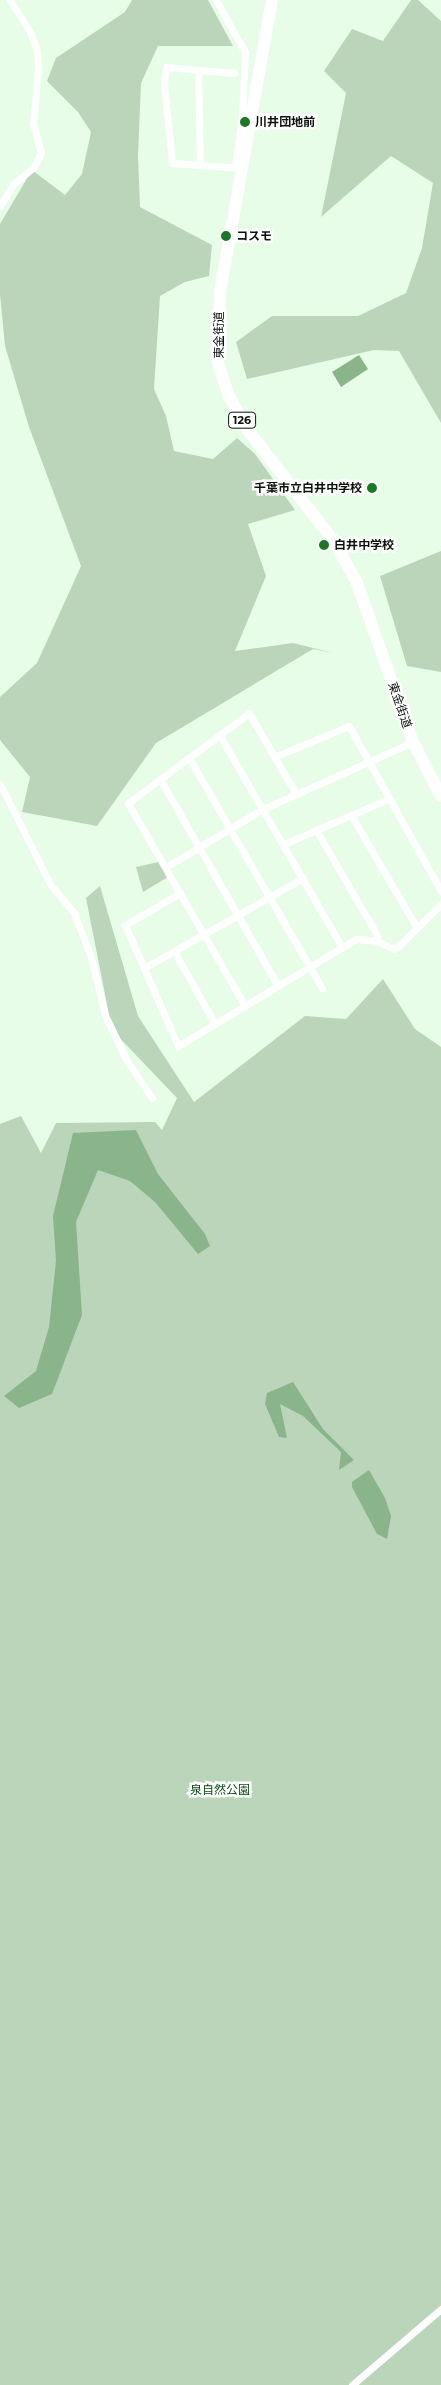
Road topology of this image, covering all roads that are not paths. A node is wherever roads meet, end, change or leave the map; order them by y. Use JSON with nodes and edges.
{"nodes":[{"id":1,"x":10,"y":0,"type":"edge"},
{"id":2,"x":216,"y":0,"type":"edge"},
{"id":3,"x":272,"y":0,"type":"edge"},
{"id":4,"x":198,"y":70,"type":"junction"},
{"id":5,"x":234,"y":73,"type":"dead end"},
{"id":6,"x":200,"y":164,"type":"junction"},
{"id":7,"x":239,"y":167,"type":"junction"},
{"id":8,"x":0,"y":206,"type":"edge"},
{"id":9,"x":220,"y":736,"type":"junction"},
{"id":10,"x":413,"y":742,"type":"junction"},
{"id":11,"x":274,"y":757,"type":"junction"},
{"id":12,"x":189,"y":758,"type":"junction"},
{"id":13,"x":367,"y":762,"type":"junction"},
{"id":14,"x":160,"y":779,"type":"junction"},
{"id":15,"x":0,"y":784,"type":"edge"},
{"id":16,"x":296,"y":794,"type":"junction"},
{"id":17,"x":441,"y":796,"type":"edge"},
{"id":18,"x":388,"y":799,"type":"junction"},
{"id":19,"x":263,"y":809,"type":"junction"},
{"id":20,"x":351,"y":815,"type":"junction"},
{"id":21,"x":230,"y":829,"type":"junction"},
{"id":22,"x":316,"y":830,"type":"junction"},
{"id":23,"x":284,"y":844,"type":"junction"},
{"id":24,"x":199,"y":847,"type":"junction"},
{"id":25,"x":166,"y":867,"type":"junction"},
{"id":26,"x":303,"y":878,"type":"junction"},
{"id":27,"x":441,"y":891,"type":"edge"},
{"id":28,"x":180,"y":893,"type":"junction"},
{"id":29,"x":270,"y":897,"type":"junction"},
{"id":30,"x":441,"y":904,"type":"edge"},
{"id":31,"x":238,"y":915,"type":"junction"},
{"id":32,"x":417,"y":928,"type":"junction"},
{"id":33,"x":204,"y":934,"type":"junction"},
{"id":34,"x":377,"y":941,"type":"junction"},
{"id":35,"x":342,"y":947,"type":"junction"},
{"id":36,"x":174,"y":952,"type":"junction"},
{"id":37,"x":309,"y":966,"type":"junction"},
{"id":38,"x":144,"y":968,"type":"junction"},
{"id":39,"x":278,"y":986,"type":"junction"},
{"id":40,"x":322,"y":988,"type":"dead end"},
{"id":41,"x":245,"y":1006,"type":"junction"},
{"id":42,"x":215,"y":1024,"type":"junction"},
{"id":43,"x":152,"y":1098,"type":"dead end"},
{"id":44,"x":441,"y":2309,"type":"edge"},
{"id":45,"x":352,"y":2385,"type":"edge"}],
"edges":[{"from":1,"to":8,"type":"street"},
{"from":2,"to":7,"type":"street"},
{"from":3,"to":7,"type":"highway","name":"東金街道","number":"126"},
{"from":4,"to":5,"type":"street"},
{"from":4,"to":6,"type":"street"},
{"from":4,"to":6,"type":"street"},
{"from":6,"to":7,"type":"street"},
{"from":7,"to":10,"type":"highway","name":"東金街道","number":"126"},
{"from":9,"to":11,"type":"street"},
{"from":9,"to":12,"type":"street"},
{"from":9,"to":19,"type":"street"},
{"from":10,"to":13,"type":"street"},
{"from":10,"to":17,"type":"highway","name":"東金街道","number":"126"},
{"from":11,"to":13,"type":"street"},
{"from":11,"to":16,"type":"street"},
{"from":12,"to":14,"type":"street"},
{"from":12,"to":21,"type":"street"},
{"from":13,"to":16,"type":"street"},
{"from":13,"to":18,"type":"street"},
{"from":14,"to":24,"type":"street"},
{"from":14,"to":25,"type":"street"},
{"from":15,"to":43,"type":"street"},
{"from":16,"to":19,"type":"street"},
{"from":18,"to":20,"type":"street"},
{"from":18,"to":27,"type":"street"},
{"from":19,"to":21,"type":"street"},
{"from":19,"to":23,"type":"street"},
{"from":20,"to":22,"type":"street"},
{"from":20,"to":32,"type":"street"},
{"from":21,"to":24,"type":"street"},
{"from":21,"to":29,"type":"street"},
{"from":22,"to":23,"type":"street"},
{"from":22,"to":34,"type":"street"},
{"from":23,"to":26,"type":"street"},
{"from":24,"to":25,"type":"street"},
{"from":24,"to":31,"type":"street"},
{"from":25,"to":28,"type":"street"},
{"from":26,"to":29,"type":"street"},
{"from":26,"to":35,"type":"street"},
{"from":28,"to":33,"type":"street"},
{"from":28,"to":38,"type":"street"},
{"from":29,"to":31,"type":"street"},
{"from":29,"to":37,"type":"street"},
{"from":30,"to":32,"type":"street"},
{"from":31,"to":33,"type":"street"},
{"from":31,"to":39,"type":"street"},
{"from":32,"to":34,"type":"street"},
{"from":33,"to":36,"type":"street"},
{"from":33,"to":41,"type":"street"},
{"from":34,"to":35,"type":"street"},
{"from":35,"to":37,"type":"street"},
{"from":36,"to":38,"type":"street"},
{"from":36,"to":42,"type":"street"},
{"from":37,"to":39,"type":"street"},
{"from":37,"to":40,"type":"street"},
{"from":38,"to":42,"type":"street"},
{"from":39,"to":41,"type":"street"},
{"from":41,"to":42,"type":"street"},
{"from":44,"to":45,"type":"street"}]}
